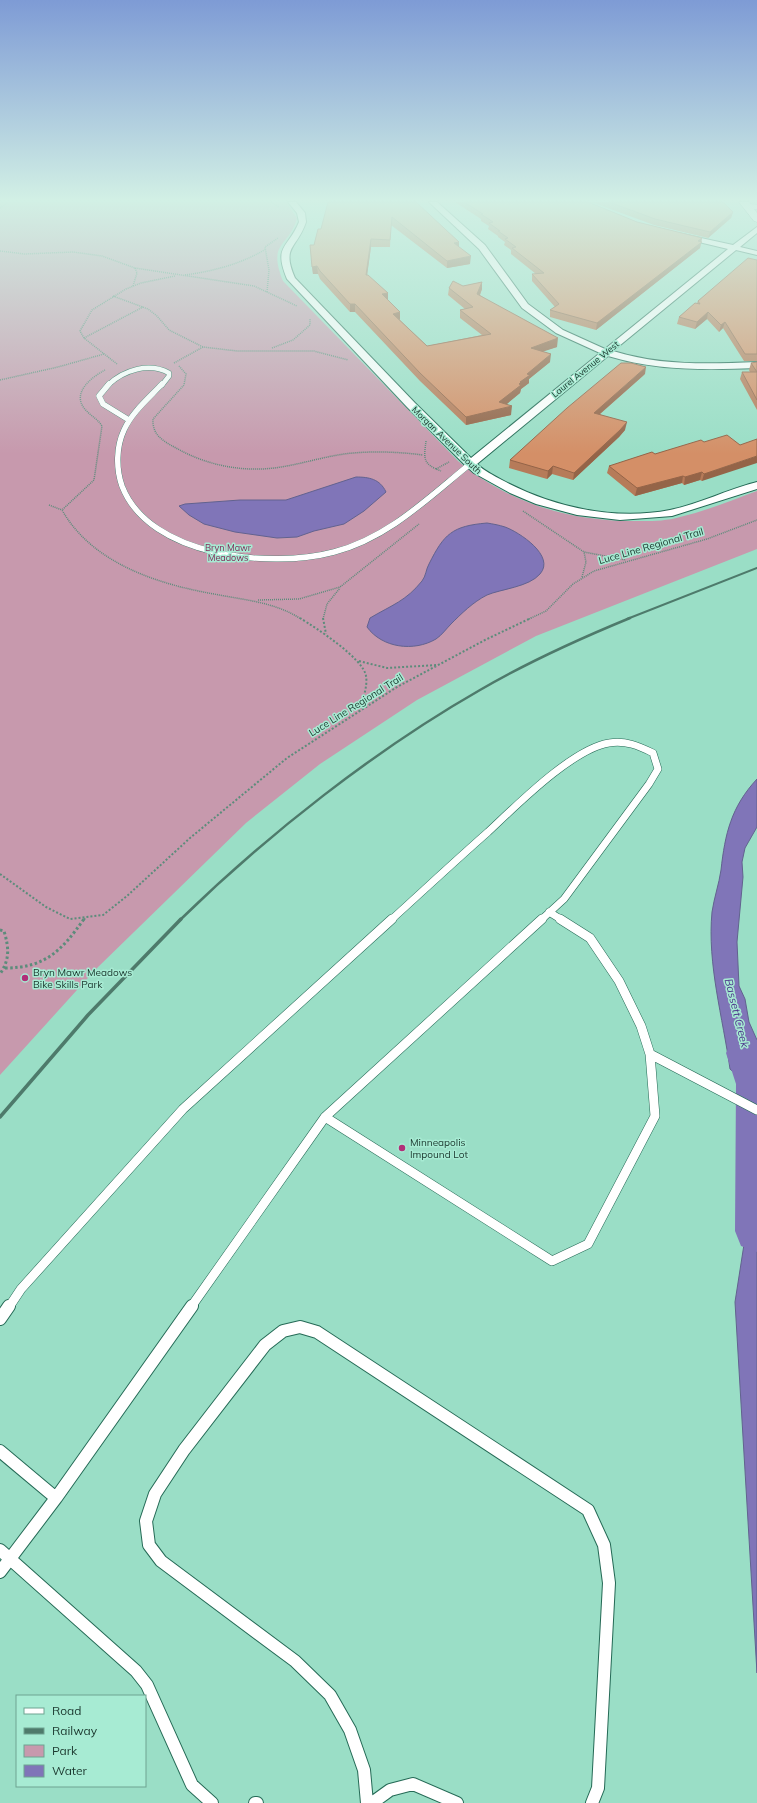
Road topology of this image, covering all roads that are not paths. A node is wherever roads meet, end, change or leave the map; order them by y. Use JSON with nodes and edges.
{"nodes":[{"id":1,"x":297,"y":286,"type":"edge"},
{"id":2,"x":511,"y":286,"type":"edge"},
{"id":3,"x":687,"y":286,"type":"edge"},
{"id":4,"x":606,"y":352,"type":"junction"},
{"id":5,"x":757,"y":365,"type":"edge"},
{"id":6,"x":129,"y":420,"type":"junction"},
{"id":7,"x":470,"y":464,"type":"junction"},
{"id":8,"x":757,"y":485,"type":"edge"},
{"id":9,"x":550,"y":912,"type":"junction"},
{"id":10,"x":650,"y":1054,"type":"junction"},
{"id":11,"x":757,"y":1110,"type":"edge"},
{"id":12,"x":325,"y":1117,"type":"junction"},
{"id":13,"x":0,"y":1319,"type":"edge"},
{"id":14,"x":0,"y":1451,"type":"edge"},
{"id":15,"x":56,"y":1498,"type":"junction"},
{"id":16,"x":0,"y":1550,"type":"edge"},
{"id":17,"x":11,"y":1558,"type":"junction"},
{"id":18,"x":0,"y":1572,"type":"edge"},
{"id":19,"x":212,"y":1803,"type":"edge"},
{"id":20,"x":367,"y":1803,"type":"edge"},
{"id":21,"x":372,"y":1803,"type":"edge"},
{"id":22,"x":457,"y":1803,"type":"edge"},
{"id":23,"x":592,"y":1803,"type":"edge"}],
"edges":[{"from":1,"to":7,"type":"street","name":"Morgan Avenue South"},
{"from":2,"to":4,"type":"street"},
{"from":3,"to":4,"type":"street","name":"Laurel Avenue West"},
{"from":4,"to":5,"type":"street"},
{"from":4,"to":7,"type":"street","name":"Laurel Avenue West"},
{"from":6,"to":6,"type":"lane"},
{"from":6,"to":7,"type":"lane"},
{"from":7,"to":8,"type":"street","name":"Morgan Avenue South"},
{"from":9,"to":10,"type":"lane"},
{"from":9,"to":12,"type":"lane"},
{"from":9,"to":13,"type":"lane"},
{"from":10,"to":11,"type":"lane"},
{"from":10,"to":12,"type":"lane"},
{"from":12,"to":15,"type":"lane"},
{"from":14,"to":15,"type":"lane"},
{"from":15,"to":17,"type":"lane"},
{"from":16,"to":17,"type":"lane"},
{"from":17,"to":18,"type":"lane"},
{"from":17,"to":19,"type":"lane"},
{"from":20,"to":23,"type":"lane"},
{"from":21,"to":22,"type":"lane"}]}
